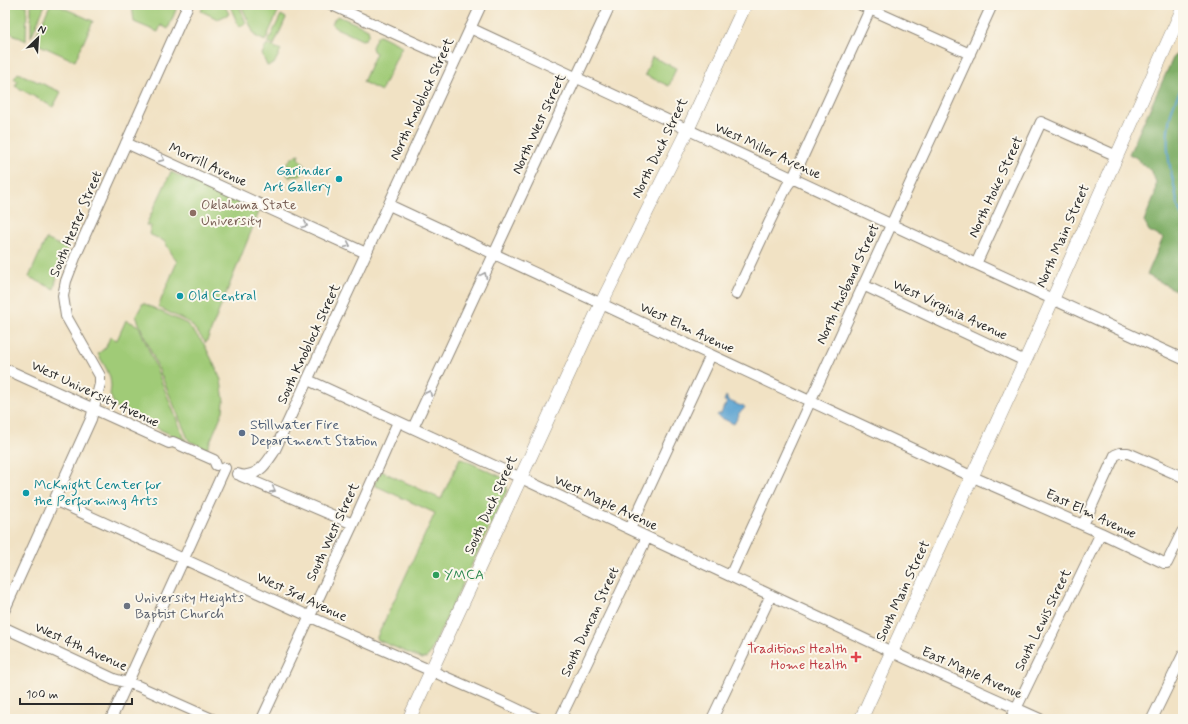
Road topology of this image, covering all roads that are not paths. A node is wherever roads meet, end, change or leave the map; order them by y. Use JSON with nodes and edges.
{"nodes":[{"id":1,"x":188,"y":5,"type":"edge"},
{"id":2,"x":332,"y":5,"type":"edge"},
{"id":3,"x":481,"y":5,"type":"edge"},
{"id":4,"x":610,"y":5,"type":"edge"},
{"id":5,"x":745,"y":5,"type":"edge"},
{"id":6,"x":992,"y":5,"type":"edge"},
{"id":7,"x":867,"y":6,"type":"edge"},
{"id":8,"x":1183,"y":8,"type":"edge"},
{"id":9,"x":470,"y":28,"type":"junction"},
{"id":10,"x":970,"y":54,"type":"junction"},
{"id":11,"x":455,"y":62,"type":"junction"},
{"id":12,"x":576,"y":77,"type":"junction"},
{"id":13,"x":688,"y":129,"type":"junction"},
{"id":14,"x":126,"y":143,"type":"junction"},
{"id":15,"x":1117,"y":156,"type":"junction"},
{"id":16,"x":793,"y":178,"type":"junction"},
{"id":17,"x":389,"y":205,"type":"junction"},
{"id":18,"x":891,"y":224,"type":"junction"},
{"id":19,"x":366,"y":253,"type":"junction"},
{"id":20,"x":494,"y":254,"type":"junction"},
{"id":21,"x":976,"y":264,"type":"junction"},
{"id":22,"x":863,"y":285,"type":"junction"},
{"id":23,"x":736,"y":294,"type":"dead end"},
{"id":24,"x":1053,"y":299,"type":"junction"},
{"id":25,"x":601,"y":304,"type":"junction"},
{"id":26,"x":711,"y":355,"type":"junction"},
{"id":27,"x":1183,"y":358,"type":"edge"},
{"id":28,"x":1025,"y":361,"type":"junction"},
{"id":29,"x":7,"y":369,"type":"edge"},
{"id":30,"x":308,"y":380,"type":"junction"},
{"id":31,"x":810,"y":401,"type":"junction"},
{"id":32,"x":94,"y":409,"type":"junction"},
{"id":33,"x":398,"y":422,"type":"junction"},
{"id":34,"x":413,"y":428,"type":"junction"},
{"id":35,"x":221,"y":466,"type":"junction"},
{"id":36,"x":237,"y":474,"type":"junction"},
{"id":37,"x":973,"y":477,"type":"junction"},
{"id":38,"x":1183,"y":477,"type":"edge"},
{"id":39,"x":521,"y":478,"type":"junction"},
{"id":40,"x":54,"y":500,"type":"junction"},
{"id":41,"x":353,"y":524,"type":"junction"},
{"id":42,"x":1083,"y":525,"type":"junction"},
{"id":43,"x":630,"y":529,"type":"junction"},
{"id":44,"x":1182,"y":532,"type":"edge"},
{"id":45,"x":1100,"y":533,"type":"junction"},
{"id":46,"x":646,"y":537,"type":"junction"},
{"id":47,"x":184,"y":560,"type":"junction"},
{"id":48,"x":730,"y":576,"type":"junction"},
{"id":49,"x":771,"y":595,"type":"junction"},
{"id":50,"x":5,"y":609,"type":"edge"},
{"id":51,"x":310,"y":616,"type":"junction"},
{"id":52,"x":5,"y":628,"type":"edge"},
{"id":53,"x":893,"y":652,"type":"junction"},
{"id":54,"x":1183,"y":655,"type":"edge"},
{"id":55,"x":431,"y":671,"type":"junction"},
{"id":56,"x":128,"y":683,"type":"junction"},
{"id":57,"x":1016,"y":708,"type":"junction"},
{"id":58,"x":111,"y":719,"type":"edge"},
{"id":59,"x":212,"y":719,"type":"edge"},
{"id":60,"x":262,"y":719,"type":"edge"},
{"id":61,"x":409,"y":719,"type":"edge"},
{"id":62,"x":538,"y":719,"type":"edge"},
{"id":63,"x":560,"y":719,"type":"edge"},
{"id":64,"x":712,"y":719,"type":"edge"},
{"id":65,"x":861,"y":719,"type":"edge"},
{"id":66,"x":1011,"y":719,"type":"edge"},
{"id":67,"x":1040,"y":719,"type":"edge"},
{"id":68,"x":1152,"y":719,"type":"edge"}],
"edges":[{"from":1,"to":14,"type":"street","name":"South Hester Street"},
{"from":2,"to":11,"type":"street"},
{"from":3,"to":9,"type":"street","name":"North Knoblock Street"},
{"from":4,"to":12,"type":"street","name":"North West Street"},
{"from":5,"to":13,"type":"main road","name":"North Duck Street"},
{"from":6,"to":10,"type":"street","name":"North Husband Street"},
{"from":7,"to":10,"type":"street"},
{"from":7,"to":16,"type":"street"},
{"from":8,"to":15,"type":"main road","name":"North Main Street"},
{"from":9,"to":11,"type":"street","name":"North Knoblock Street"},
{"from":9,"to":12,"type":"street","name":"West Miller Avenue"},
{"from":10,"to":18,"type":"street","name":"North Husband Street"},
{"from":11,"to":17,"type":"street","name":"North Knoblock Street"},
{"from":12,"to":13,"type":"street","name":"West Miller Avenue"},
{"from":12,"to":20,"type":"street","name":"North West Street"},
{"from":13,"to":16,"type":"street","name":"West Miller Avenue"},
{"from":13,"to":25,"type":"main road","name":"North Duck Street"},
{"from":14,"to":19,"type":"street","name":"Morrill Avenue","one_way":true},
{"from":14,"to":32,"type":"street","name":"South Hester Street"},
{"from":15,"to":21,"type":"street","name":"North Hoke Street"},
{"from":15,"to":24,"type":"main road","name":"North Main Street"},
{"from":16,"to":18,"type":"street","name":"West Miller Avenue"},
{"from":16,"to":23,"type":"street"},
{"from":17,"to":19,"type":"street","name":"South Knoblock Street"},
{"from":17,"to":20,"type":"street","name":"West Elm Avenue"},
{"from":18,"to":21,"type":"street","name":"West Miller Avenue"},
{"from":18,"to":22,"type":"street","name":"North Husband Street"},
{"from":19,"to":30,"type":"street","name":"South Knoblock Street"},
{"from":20,"to":25,"type":"street","name":"West Elm Avenue"},
{"from":34,"to":20,"type":"street","one_way":true},
{"from":21,"to":24,"type":"street","name":"West Miller Avenue"},
{"from":22,"to":28,"type":"street","name":"West Virginia Avenue"},
{"from":22,"to":31,"type":"street","name":"North Husband Street"},
{"from":24,"to":27,"type":"street","name":"West Miller Avenue"},
{"from":24,"to":28,"type":"main road","name":"North Main Street"},
{"from":25,"to":26,"type":"street","name":"West Elm Avenue"},
{"from":25,"to":39,"type":"main road","name":"South Duck Street"},
{"from":26,"to":31,"type":"street","name":"West Elm Avenue"},
{"from":26,"to":43,"type":"street"},
{"from":28,"to":37,"type":"main road","name":"North Main Street"},
{"from":29,"to":32,"type":"street","name":"West University Avenue"},
{"from":30,"to":33,"type":"street","name":"West Maple Avenue"},
{"from":30,"to":36,"type":"street","name":"South Knoblock Street"},
{"from":31,"to":37,"type":"street","name":"West Elm Avenue"},
{"from":31,"to":48,"type":"street","name":"North Husband Street"},
{"from":32,"to":35,"type":"street","name":"West University Avenue"},
{"from":32,"to":40,"type":"street","name":"South Hester Street"},
{"from":33,"to":34,"type":"street","name":"West Maple Avenue"},
{"from":33,"to":41,"type":"street","name":"South West Street"},
{"from":34,"to":39,"type":"street","name":"West Maple Avenue"},
{"from":35,"to":36,"type":"street","name":"West University Avenue"},
{"from":35,"to":47,"type":"street"},
{"from":36,"to":41,"type":"street","name":"West University Avenue","one_way":true},
{"from":37,"to":42,"type":"street","name":"East Elm Avenue"},
{"from":37,"to":53,"type":"main road","name":"South Main Street"},
{"from":38,"to":42,"type":"street"},
{"from":39,"to":43,"type":"street","name":"West Maple Avenue"},
{"from":39,"to":55,"type":"main road","name":"South Duck Street"},
{"from":40,"to":47,"type":"street","name":"West 3rd Avenue"},
{"from":40,"to":50,"type":"street","name":"South Hester Street"},
{"from":41,"to":51,"type":"street","name":"South West Street"},
{"from":42,"to":45,"type":"street","name":"East Elm Avenue"},
{"from":43,"to":46,"type":"street","name":"West Maple Avenue"},
{"from":44,"to":45,"type":"street","name":"East Elm Avenue"},
{"from":45,"to":57,"type":"street","name":"South Lewis Street"},
{"from":46,"to":48,"type":"street","name":"West Maple Avenue"},
{"from":46,"to":63,"type":"street","name":"South Duncan Street"},
{"from":47,"to":51,"type":"street","name":"West 3rd Avenue"},
{"from":47,"to":56,"type":"street"},
{"from":48,"to":49,"type":"street","name":"West Maple Avenue"},
{"from":49,"to":53,"type":"street","name":"West Maple Avenue"},
{"from":49,"to":64,"type":"street"},
{"from":51,"to":55,"type":"street","name":"West 3rd Avenue"},
{"from":51,"to":60,"type":"street","name":"South West Street"},
{"from":52,"to":56,"type":"street","name":"West 4th Avenue"},
{"from":53,"to":57,"type":"street","name":"East Maple Avenue"},
{"from":53,"to":65,"type":"main road","name":"South Main Street"},
{"from":54,"to":68,"type":"street"},
{"from":55,"to":61,"type":"main road","name":"South Duck Street"},
{"from":55,"to":62,"type":"street","name":"West 3rd Avenue"},
{"from":56,"to":58,"type":"street"},
{"from":56,"to":59,"type":"street","name":"West 4th Avenue"},
{"from":57,"to":66,"type":"street","name":"South Lewis Street"},
{"from":57,"to":67,"type":"street","name":"East Maple Avenue"}]}
